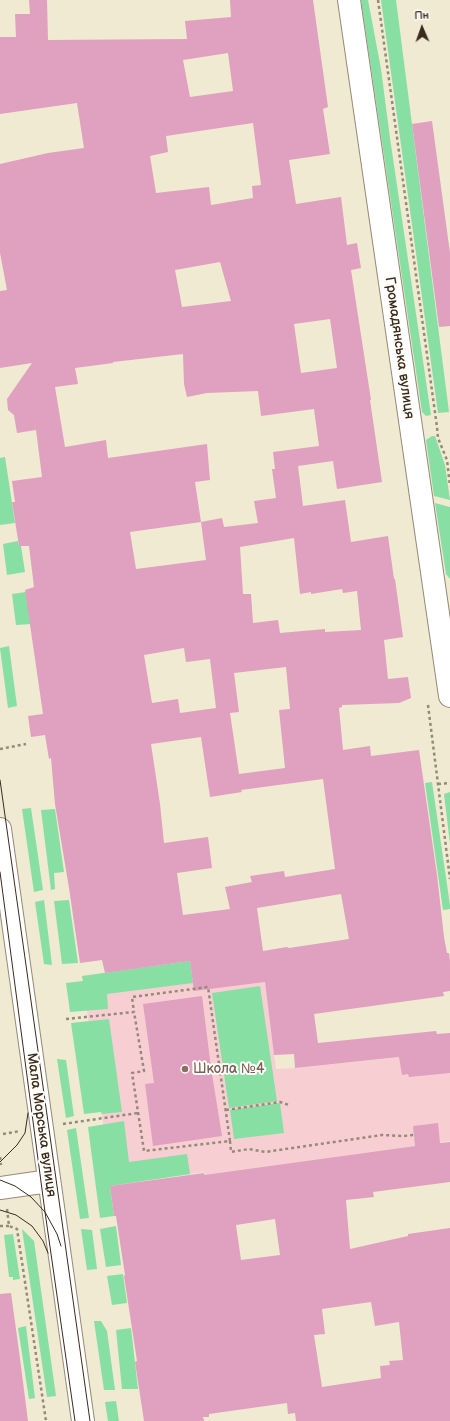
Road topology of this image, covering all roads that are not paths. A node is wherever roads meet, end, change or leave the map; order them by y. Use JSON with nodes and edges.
{"nodes":[{"id":1,"x":349,"y":0,"type":"edge"},
{"id":2,"x":450,"y":696,"type":"edge"},
{"id":3,"x":0,"y":829,"type":"edge"},
{"id":4,"x":48,"y":1181,"type":"junction"},
{"id":5,"x":2,"y":1187,"type":"edge"},
{"id":6,"x":83,"y":1421,"type":"edge"}],
"edges":[{"from":1,"to":2,"type":"street","name":"Громадянська вулиця"},
{"from":3,"to":4,"type":"street","name":"Мала Морська вулиця"},
{"from":4,"to":5,"type":"street"},
{"from":4,"to":6,"type":"street","name":"Мала Морська вулиця"}]}
